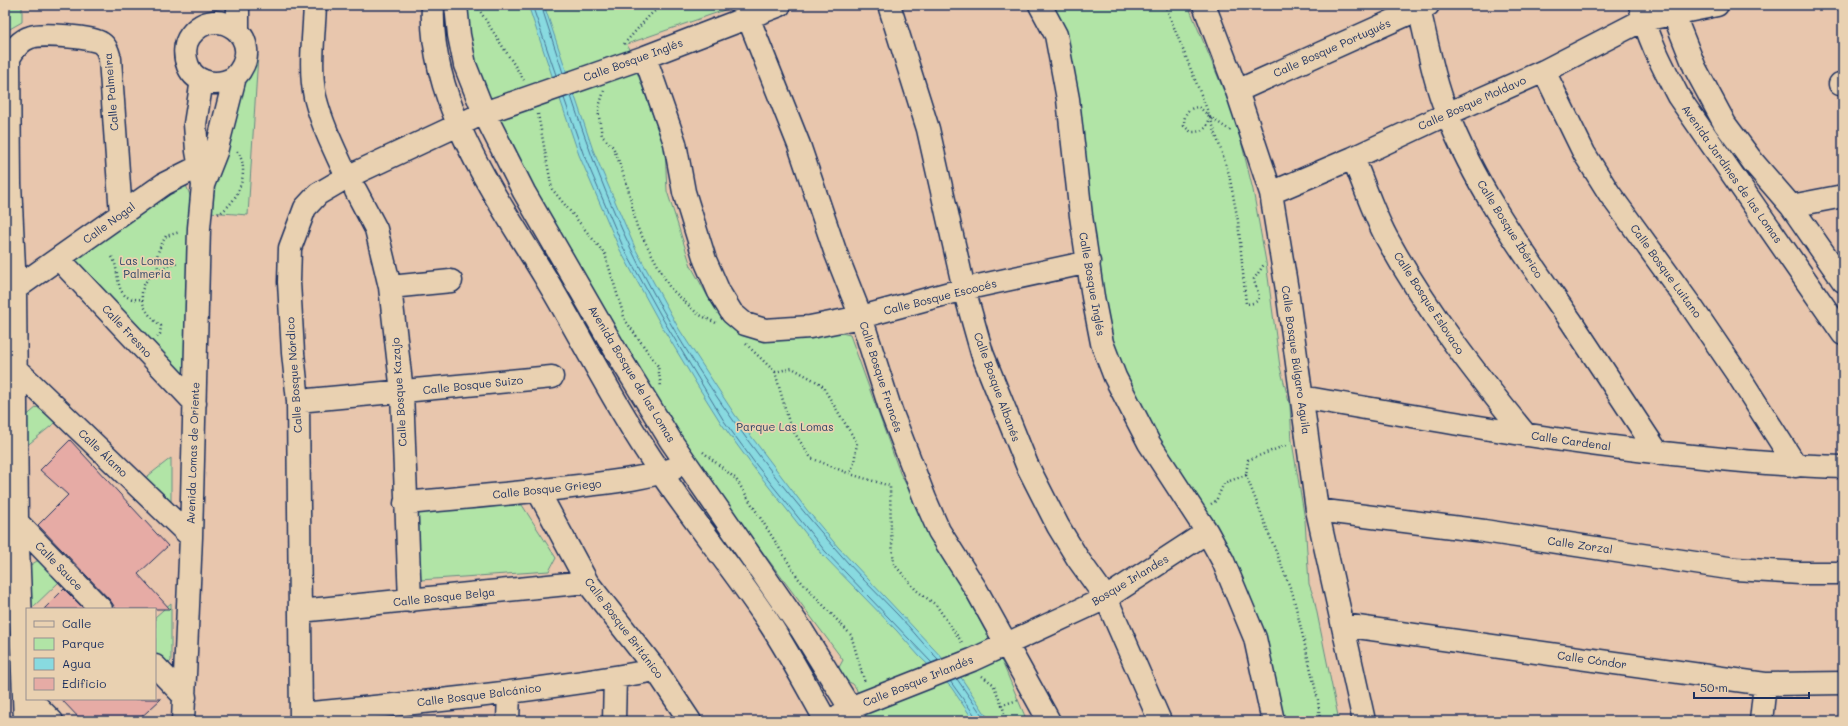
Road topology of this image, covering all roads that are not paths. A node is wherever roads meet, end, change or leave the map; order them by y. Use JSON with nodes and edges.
{"nodes":[{"id":1,"x":238,"y":5,"type":"edge"},
{"id":2,"x":315,"y":5,"type":"edge"},
{"id":3,"x":433,"y":5,"type":"edge"},
{"id":4,"x":780,"y":5,"type":"edge"},
{"id":5,"x":888,"y":5,"type":"edge"},
{"id":6,"x":1040,"y":5,"type":"edge"},
{"id":7,"x":1204,"y":5,"type":"edge"},
{"id":8,"x":1717,"y":5,"type":"edge"},
{"id":9,"x":464,"y":6,"type":"edge"},
{"id":10,"x":1422,"y":6,"type":"edge"},
{"id":11,"x":1671,"y":9,"type":"edge"},
{"id":12,"x":1642,"y":13,"type":"edge"},
{"id":13,"x":748,"y":17,"type":"junction"},
{"id":14,"x":238,"y":31,"type":"junction"},
{"id":15,"x":644,"y":57,"type":"junction"},
{"id":16,"x":1544,"y":71,"type":"junction"},
{"id":17,"x":235,"y":77,"type":"junction"},
{"id":18,"x":202,"y":80,"type":"junction"},
{"id":19,"x":1237,"y":91,"type":"junction"},
{"id":20,"x":484,"y":113,"type":"junction"},
{"id":21,"x":1447,"y":114,"type":"junction"},
{"id":22,"x":458,"y":123,"type":"junction"},
{"id":23,"x":1353,"y":158,"type":"junction"},
{"id":24,"x":204,"y":175,"type":"junction"},
{"id":25,"x":351,"y":184,"type":"junction"},
{"id":26,"x":1271,"y":193,"type":"junction"},
{"id":27,"x":1843,"y":196,"type":"edge"},
{"id":28,"x":1791,"y":206,"type":"junction"},
{"id":29,"x":121,"y":214,"type":"junction"},
{"id":30,"x":59,"y":259,"type":"junction"},
{"id":31,"x":1088,"y":262,"type":"junction"},
{"id":32,"x":451,"y":280,"type":"dead end"},
{"id":33,"x":1843,"y":281,"type":"edge"},
{"id":34,"x":390,"y":287,"type":"junction"},
{"id":35,"x":15,"y":289,"type":"junction"},
{"id":36,"x":964,"y":289,"type":"junction"},
{"id":37,"x":861,"y":317,"type":"junction"},
{"id":38,"x":1843,"y":334,"type":"edge"},
{"id":39,"x":617,"y":353,"type":"junction"},
{"id":40,"x":594,"y":362,"type":"junction"},
{"id":41,"x":15,"y":368,"type":"junction"},
{"id":42,"x":552,"y":377,"type":"dead end"},
{"id":43,"x":402,"y":392,"type":"junction"},
{"id":44,"x":1302,"y":397,"type":"junction"},
{"id":45,"x":298,"y":401,"type":"junction"},
{"id":46,"x":195,"y":403,"type":"junction"},
{"id":47,"x":1526,"y":435,"type":"junction"},
{"id":48,"x":1658,"y":453,"type":"junction"},
{"id":49,"x":694,"y":457,"type":"junction"},
{"id":50,"x":1796,"y":466,"type":"junction"},
{"id":51,"x":1843,"y":467,"type":"edge"},
{"id":52,"x":661,"y":473,"type":"junction"},
{"id":53,"x":538,"y":492,"type":"junction"},
{"id":54,"x":405,"y":503,"type":"junction"},
{"id":55,"x":1318,"y":510,"type":"junction"},
{"id":56,"x":17,"y":522,"type":"junction"},
{"id":57,"x":1207,"y":532,"type":"junction"},
{"id":58,"x":191,"y":537,"type":"junction"},
{"id":59,"x":1843,"y":573,"type":"edge"},
{"id":60,"x":587,"y":582,"type":"junction"},
{"id":61,"x":1106,"y":598,"type":"junction"},
{"id":62,"x":410,"y":601,"type":"junction"},
{"id":63,"x":100,"y":608,"type":"edge"},
{"id":64,"x":300,"y":611,"type":"junction"},
{"id":65,"x":1343,"y":625,"type":"junction"},
{"id":66,"x":1006,"y":644,"type":"junction"},
{"id":67,"x":156,"y":667,"type":"edge"},
{"id":68,"x":656,"y":670,"type":"junction"},
{"id":69,"x":615,"y":678,"type":"junction"},
{"id":70,"x":26,"y":679,"type":"edge"},
{"id":71,"x":1843,"y":683,"type":"edge"},
{"id":72,"x":1765,"y":684,"type":"junction"},
{"id":73,"x":509,"y":692,"type":"junction"},
{"id":74,"x":185,"y":696,"type":"junction"},
{"id":75,"x":27,"y":700,"type":"edge"},
{"id":76,"x":31,"y":700,"type":"edge"},
{"id":77,"x":858,"y":710,"type":"edge"},
{"id":78,"x":405,"y":713,"type":"edge"},
{"id":79,"x":301,"y":717,"type":"edge"},
{"id":80,"x":25,"y":721,"type":"edge"},
{"id":81,"x":52,"y":721,"type":"edge"},
{"id":82,"x":183,"y":721,"type":"edge"},
{"id":83,"x":508,"y":721,"type":"edge"},
{"id":84,"x":614,"y":721,"type":"edge"},
{"id":85,"x":690,"y":721,"type":"edge"},
{"id":86,"x":826,"y":721,"type":"edge"},
{"id":87,"x":831,"y":721,"type":"edge"},
{"id":88,"x":1049,"y":721,"type":"edge"},
{"id":89,"x":1160,"y":721,"type":"edge"},
{"id":90,"x":1274,"y":721,"type":"edge"},
{"id":91,"x":1364,"y":721,"type":"edge"},
{"id":92,"x":1761,"y":721,"type":"edge"}],
"edges":[{"from":1,"to":14,"type":"street"},
{"from":2,"to":25,"type":"street","name":"Calle Bosque Kazajo"},
{"from":3,"to":22,"type":"street"},
{"from":4,"to":13,"type":"street","name":"Calle Bosque Inglés"},
{"from":5,"to":36,"type":"street","name":"Calle Bosque Albanés"},
{"from":6,"to":31,"type":"street","name":"Calle Bosque Inglés"},
{"from":7,"to":19,"type":"street","name":"Calle Bosque Búlgaro Aguila"},
{"from":8,"to":11,"type":"street","name":"Calle Bosque Moldavo"},
{"from":9,"to":20,"type":"street","name":"Avenida Bosque de las Lomas"},
{"from":10,"to":19,"type":"street","name":"Calle Bosque Portugués"},
{"from":10,"to":21,"type":"street","name":"Calle Bosque Ibérico"},
{"from":11,"to":12,"type":"street","name":"Calle Bosque Moldavo"},
{"from":11,"to":28,"type":"street","name":"Avenida Jardines de las Lomas"},
{"from":12,"to":16,"type":"street","name":"Calle Bosque Moldavo"},
{"from":12,"to":38,"type":"street","name":"Avenida Jardines de las Lomas"},
{"from":13,"to":15,"type":"street","name":"Calle Bosque Inglés"},
{"from":13,"to":37,"type":"street","name":"Calle Bosque Francés"},
{"from":14,"to":17,"type":"street"},
{"from":14,"to":18,"type":"street"},
{"from":15,"to":20,"type":"street","name":"Calle Bosque Inglés"},
{"from":15,"to":37,"type":"street","name":"Calle Bosque Escocés"},
{"from":16,"to":21,"type":"street","name":"Calle Bosque Moldavo"},
{"from":16,"to":50,"type":"street","name":"Calle Bosque Luitano"},
{"from":17,"to":18,"type":"street"},
{"from":17,"to":24,"type":"street","name":"Avenida Lomas de Oriente"},
{"from":18,"to":24,"type":"street","name":"Avenida Lomas de Oriente"},
{"from":19,"to":26,"type":"street","name":"Calle Bosque Búlgaro Aguila"},
{"from":20,"to":22,"type":"street","name":"Calle Bosque Inglés"},
{"from":20,"to":39,"type":"street","name":"Avenida Bosque de las Lomas"},
{"from":21,"to":23,"type":"street","name":"Calle Bosque Moldavo"},
{"from":21,"to":48,"type":"street","name":"Calle Bosque Ibérico"},
{"from":22,"to":25,"type":"street","name":"Calle Bosque Nórdico"},
{"from":22,"to":40,"type":"street"},
{"from":23,"to":26,"type":"street","name":"Calle Bosque Moldavo"},
{"from":23,"to":47,"type":"street","name":"Calle Bosque Eslovaco"},
{"from":24,"to":29,"type":"street","name":"Calle Nogal"},
{"from":24,"to":46,"type":"street","name":"Avenida Lomas de Oriente"},
{"from":25,"to":34,"type":"street","name":"Calle Bosque Kazajo"},
{"from":25,"to":45,"type":"street","name":"Calle Bosque Nórdico"},
{"from":26,"to":44,"type":"street","name":"Calle Bosque Búlgaro Aguila"},
{"from":27,"to":28,"type":"street"},
{"from":28,"to":33,"type":"street","name":"Avenida Jardines de las Lomas"},
{"from":29,"to":30,"type":"street","name":"Calle Nogal"},
{"from":29,"to":35,"type":"street","name":"Calle Palmeira"},
{"from":30,"to":35,"type":"street","name":"Calle Nogal"},
{"from":30,"to":46,"type":"street","name":"Calle Fresno"},
{"from":31,"to":36,"type":"street","name":"Calle Bosque Escocés"},
{"from":31,"to":57,"type":"street","name":"Calle Bosque Inglés"},
{"from":32,"to":34,"type":"street"},
{"from":34,"to":43,"type":"street","name":"Calle Bosque Kazajo"},
{"from":35,"to":41,"type":"street","name":"Calle Palmeira"},
{"from":36,"to":37,"type":"street","name":"Calle Bosque Escocés"},
{"from":36,"to":61,"type":"street","name":"Calle Bosque Albanés"},
{"from":37,"to":66,"type":"street","name":"Calle Bosque Francés"},
{"from":39,"to":40,"type":"street"},
{"from":39,"to":49,"type":"street","name":"Avenida Bosque de las Lomas"},
{"from":40,"to":52,"type":"street"},
{"from":41,"to":56,"type":"street","name":"Calle Palmeira"},
{"from":41,"to":58,"type":"street","name":"Calle Álamo"},
{"from":42,"to":43,"type":"street","name":"Calle Bosque Suizo"},
{"from":43,"to":45,"type":"street","name":"Calle Bosque Suizo"},
{"from":43,"to":54,"type":"street","name":"Calle Bosque Kazajo"},
{"from":44,"to":47,"type":"street","name":"Calle Cardenal"},
{"from":44,"to":55,"type":"street","name":"Calle Bosque Búlgaro Aguila"},
{"from":45,"to":64,"type":"street","name":"Calle Bosque Nórdico"},
{"from":46,"to":58,"type":"street","name":"Avenida Lomas de Oriente"},
{"from":47,"to":48,"type":"street","name":"Calle Cardenal"},
{"from":48,"to":50,"type":"street","name":"Calle Cardenal"},
{"from":49,"to":52,"type":"street","name":"Calle Bosque Griego"},
{"from":49,"to":77,"type":"street","name":"Avenida Bosque de las Lomas"},
{"from":50,"to":51,"type":"street","name":"Calle Cardenal"},
{"from":52,"to":53,"type":"street","name":"Calle Bosque Griego"},
{"from":52,"to":86,"type":"street"},
{"from":53,"to":54,"type":"street","name":"Calle Bosque Griego"},
{"from":53,"to":60,"type":"street","name":"Calle Bosque Británico"},
{"from":54,"to":62,"type":"street","name":"Calle Bosque Kazajo"},
{"from":55,"to":59,"type":"street","name":"Calle Zorzal"},
{"from":55,"to":65,"type":"street","name":"Calle Bosque Búlgaro Aguila"},
{"from":56,"to":63,"type":"street","name":"Calle Sauce"},
{"from":56,"to":70,"type":"street","name":"Calle Palmeira"},
{"from":57,"to":61,"type":"street","name":"Bosque Irlandes"},
{"from":57,"to":90,"type":"street","name":"Calle Bosque Inglés"},
{"from":58,"to":74,"type":"street","name":"Avenida Lomas de Oriente"},
{"from":60,"to":62,"type":"street","name":"Calle Bosque Belga"},
{"from":60,"to":68,"type":"street","name":"Calle Bosque Británico"},
{"from":61,"to":66,"type":"street","name":"Bosque Irlandes"},
{"from":61,"to":89,"type":"street","name":"Calle Bosque Albanés"},
{"from":62,"to":64,"type":"street","name":"Calle Bosque Belga"},
{"from":64,"to":79,"type":"street","name":"Calle Bosque Nórdico"},
{"from":65,"to":72,"type":"street","name":"Calle Cóndor"},
{"from":65,"to":91,"type":"street","name":"Calle Bosque Búlgaro Aguila"},
{"from":66,"to":77,"type":"street","name":"Calle Bosque Irlandés"},
{"from":66,"to":88,"type":"street","name":"Calle Bosque Francés"},
{"from":67,"to":74,"type":"street"},
{"from":68,"to":69,"type":"street","name":"Calle Bosque Balcánico"},
{"from":68,"to":85,"type":"street","name":"Calle Bosque Británico"},
{"from":69,"to":73,"type":"street","name":"Calle Bosque Balcánico"},
{"from":69,"to":84,"type":"street"},
{"from":71,"to":72,"type":"street","name":"Calle Cóndor"},
{"from":72,"to":92,"type":"street"},
{"from":73,"to":78,"type":"street","name":"Calle Bosque Balcánico"},
{"from":73,"to":83,"type":"street"},
{"from":74,"to":82,"type":"street","name":"Avenida Lomas de Oriente"},
{"from":75,"to":80,"type":"street","name":"Calle Palmeira"},
{"from":76,"to":81,"type":"street"},
{"from":77,"to":87,"type":"street","name":"Calle Bosque Irlandés"},
{"from":78,"to":79,"type":"street","name":"Calle Bosque Balcánico"}]}
